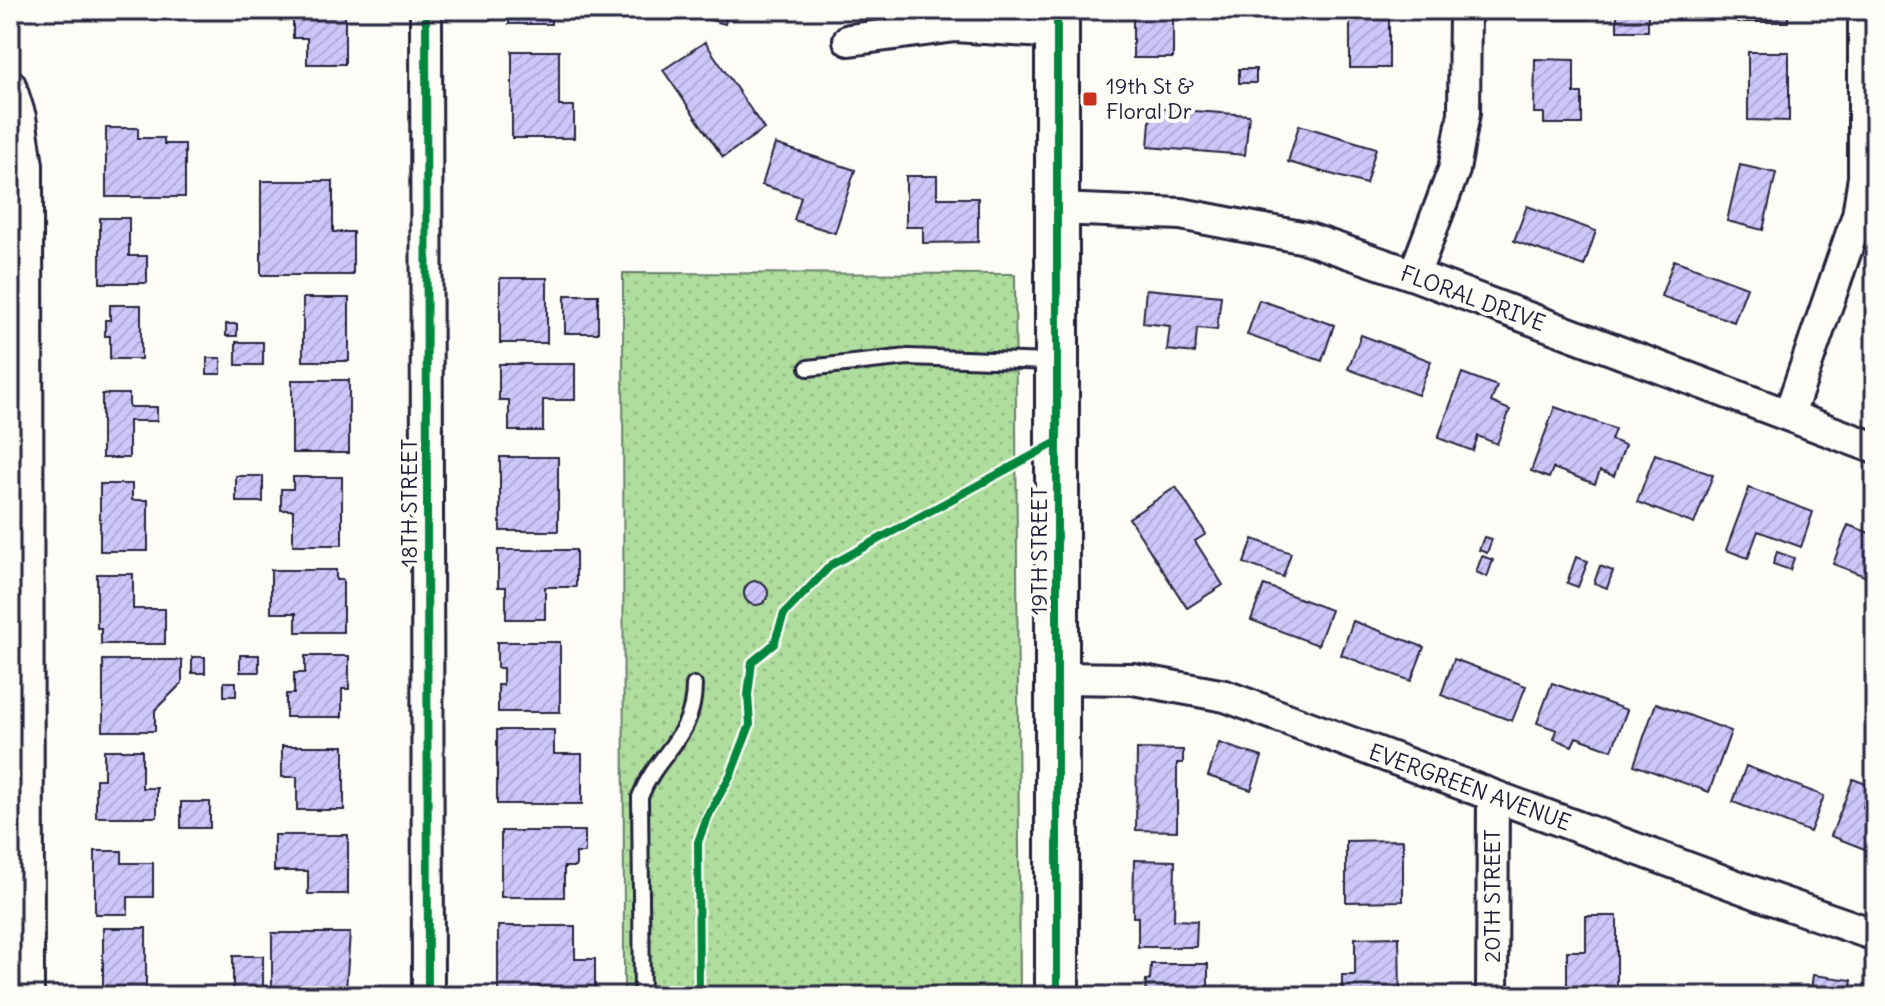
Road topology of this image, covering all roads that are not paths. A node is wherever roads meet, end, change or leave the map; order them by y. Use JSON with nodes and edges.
{"nodes":[{"id":1,"x":426,"y":10,"type":"edge"},
{"id":2,"x":1465,"y":10,"type":"edge"},
{"id":3,"x":1864,"y":10,"type":"edge"},
{"id":4,"x":1057,"y":22,"type":"edge"},
{"id":5,"x":849,"y":40,"type":"dead end"},
{"id":6,"x":10,"y":85,"type":"edge"},
{"id":7,"x":1057,"y":209,"type":"junction"},
{"id":8,"x":1414,"y":275,"type":"junction"},
{"id":9,"x":1057,"y":362,"type":"junction"},
{"id":10,"x":808,"y":368,"type":"dead end"},
{"id":11,"x":1789,"y":415,"type":"junction"},
{"id":12,"x":1875,"y":448,"type":"edge"},
{"id":13,"x":1057,"y":678,"type":"junction"},
{"id":14,"x":694,"y":685,"type":"dead end"},
{"id":15,"x":1493,"y":796,"type":"junction"},
{"id":16,"x":1875,"y":935,"type":"edge"},
{"id":17,"x":28,"y":996,"type":"edge"},
{"id":18,"x":428,"y":996,"type":"edge"},
{"id":19,"x":642,"y":996,"type":"edge"},
{"id":20,"x":1057,"y":996,"type":"edge"},
{"id":21,"x":1492,"y":996,"type":"edge"}],
"edges":[{"from":1,"to":18,"type":"street","name":"18TH STREET"},
{"from":2,"to":8,"type":"street"},
{"from":3,"to":11,"type":"street"},
{"from":4,"to":5,"type":"street"},
{"from":4,"to":7,"type":"street","name":"19TH STREET"},
{"from":6,"to":17,"type":"street"},
{"from":7,"to":8,"type":"street","name":"FLORAL DRIVE"},
{"from":7,"to":9,"type":"street","name":"19TH STREET"},
{"from":8,"to":11,"type":"street","name":"FLORAL DRIVE"},
{"from":9,"to":10,"type":"lane"},
{"from":9,"to":13,"type":"street","name":"19TH STREET"},
{"from":11,"to":12,"type":"street","name":"FLORAL DRIVE"},
{"from":13,"to":15,"type":"street","name":"EVERGREEN AVENUE"},
{"from":13,"to":20,"type":"street","name":"19TH STREET"},
{"from":14,"to":19,"type":"lane"},
{"from":15,"to":16,"type":"street","name":"EVERGREEN AVENUE"},
{"from":15,"to":21,"type":"street","name":"20TH STREET"}]}
